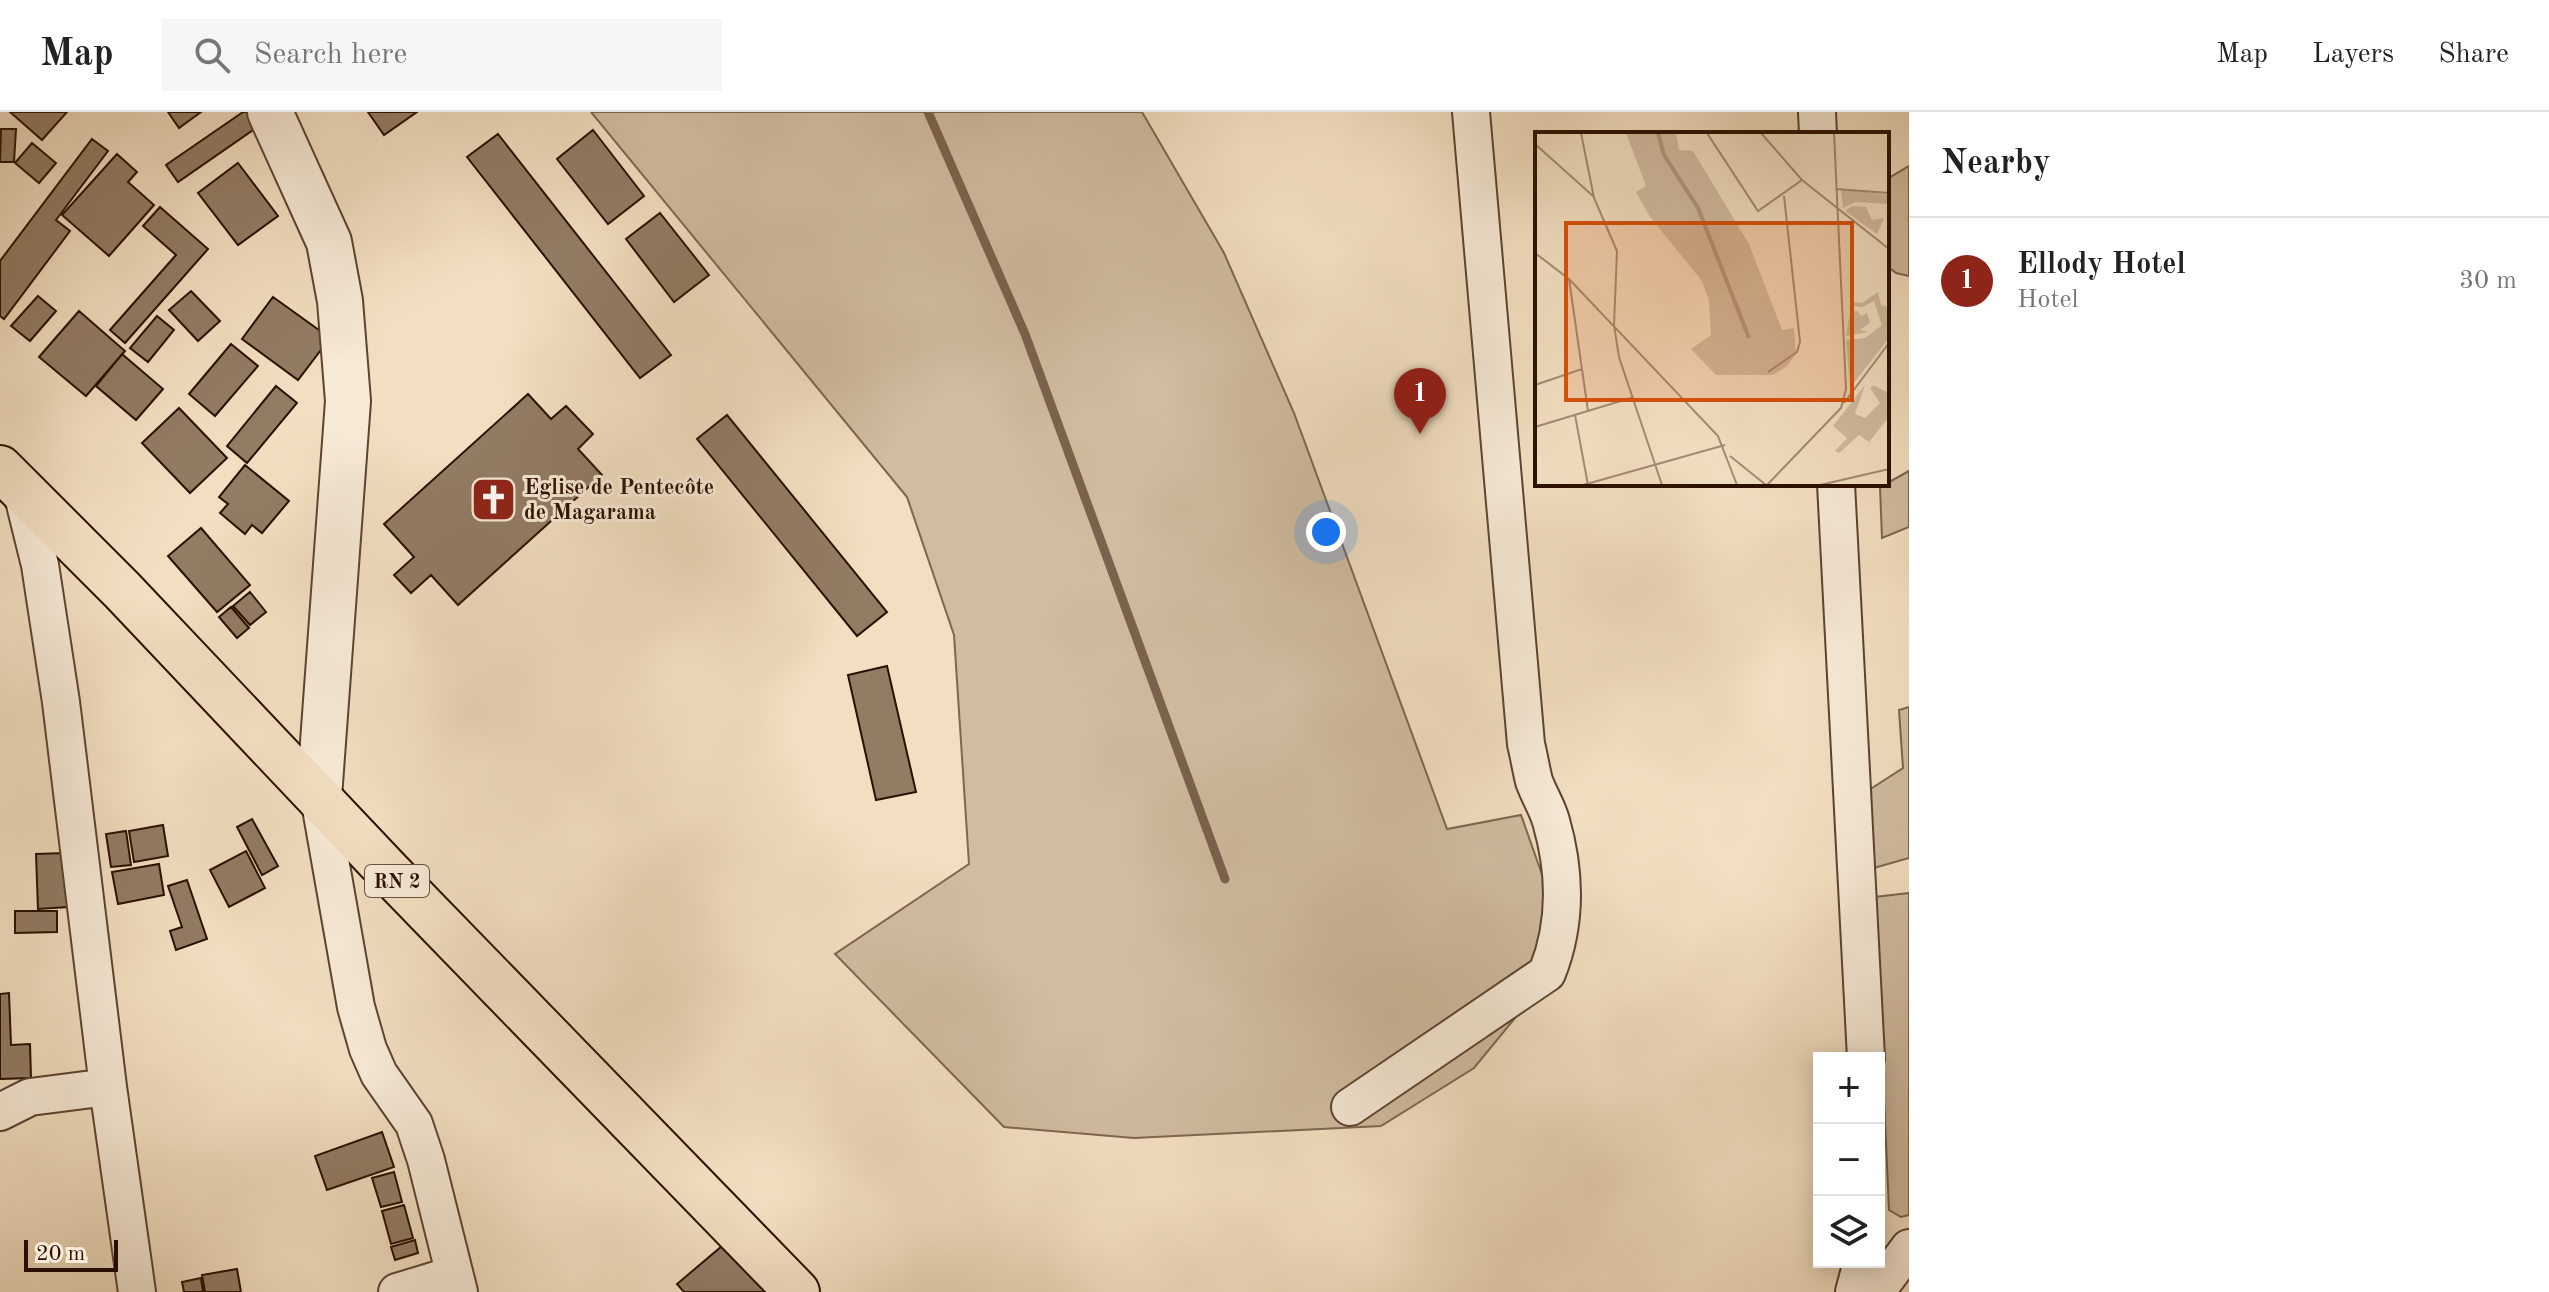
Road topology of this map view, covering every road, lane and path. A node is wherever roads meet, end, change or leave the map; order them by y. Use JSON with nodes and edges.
{"nodes":[{"id":1,"x":270,"y":112,"type":"edge"},
{"id":2,"x":1471,"y":112,"type":"edge"},
{"id":3,"x":1817,"y":112,"type":"edge"},
{"id":4,"x":1818,"y":132,"type":"edge"},
{"id":5,"x":11,"y":478,"type":"edge"},
{"id":6,"x":1836,"y":486,"type":"edge"},
{"id":7,"x":319,"y":797,"type":"junction"},
{"id":8,"x":1866,"y":1052,"type":"edge"},
{"id":9,"x":108,"y":1087,"type":"junction"},
{"id":10,"x":1350,"y":1107,"type":"dead end"},
{"id":11,"x":0,"y":1112,"type":"edge"},
{"id":12,"x":1909,"y":1248,"type":"edge"},
{"id":13,"x":1860,"y":1268,"type":"edge"},
{"id":14,"x":456,"y":1283,"type":"edge"},
{"id":15,"x":137,"y":1292,"type":"edge"},
{"id":16,"x":397,"y":1292,"type":"edge"},
{"id":17,"x":797,"y":1292,"type":"edge"},
{"id":18,"x":1854,"y":1292,"type":"edge"},
{"id":19,"x":1876,"y":1292,"type":"edge"}],
"edges":[{"from":1,"to":7,"type":"street"},
{"from":2,"to":10,"type":"street"},
{"from":3,"to":4,"type":"street"},
{"from":5,"to":7,"type":"main road","number":"RN 2"},
{"from":5,"to":9,"type":"street"},
{"from":6,"to":8,"type":"street"},
{"from":7,"to":14,"type":"street"},
{"from":7,"to":17,"type":"main road","number":"RN 2"},
{"from":9,"to":11,"type":"street"},
{"from":9,"to":15,"type":"street"},
{"from":12,"to":19,"type":"street"},
{"from":13,"to":18,"type":"street"},
{"from":14,"to":16,"type":"street"}]}
